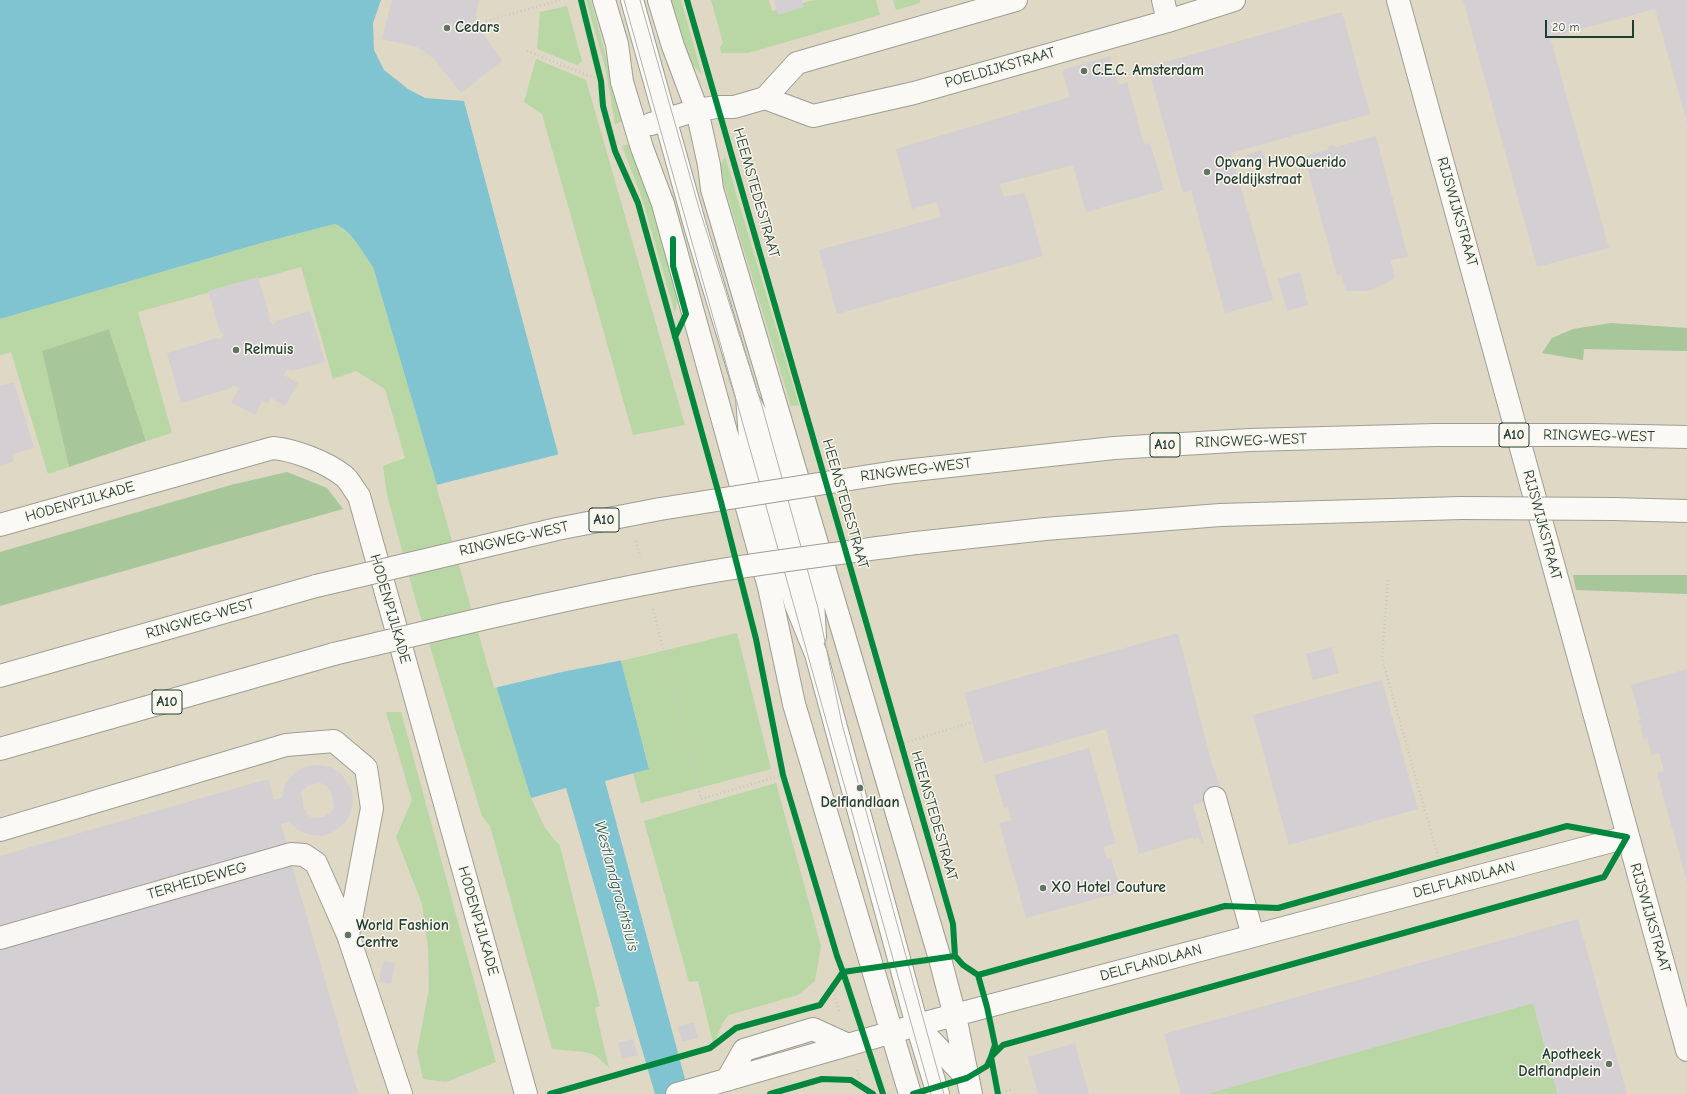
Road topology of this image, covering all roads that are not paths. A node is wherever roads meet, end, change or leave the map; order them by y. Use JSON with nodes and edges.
{"nodes":[{"id":1,"x":604,"y":0,"type":"edge"},
{"id":2,"x":632,"y":0,"type":"edge"},
{"id":3,"x":660,"y":0,"type":"edge"},
{"id":4,"x":1016,"y":0,"type":"edge"},
{"id":5,"x":1163,"y":0,"type":"edge"},
{"id":6,"x":1234,"y":0,"type":"edge"},
{"id":7,"x":1398,"y":0,"type":"edge"},
{"id":8,"x":1168,"y":21,"type":"junction"},
{"id":9,"x":765,"y":98,"type":"junction"},
{"id":10,"x":697,"y":110,"type":"junction"},
{"id":11,"x":665,"y":119,"type":"junction"},
{"id":12,"x":637,"y":129,"type":"junction"},
{"id":13,"x":1687,"y":437,"type":"edge"},
{"id":14,"x":1687,"y":510,"type":"edge"},
{"id":15,"x":0,"y":525,"type":"edge"},
{"id":16,"x":0,"y":676,"type":"edge"},
{"id":17,"x":0,"y":749,"type":"edge"},
{"id":18,"x":1208,"y":801,"type":"dead end"},
{"id":19,"x":0,"y":830,"type":"edge"},
{"id":20,"x":1627,"y":837,"type":"junction"},
{"id":21,"x":348,"y":935,"type":"junction"},
{"id":22,"x":0,"y":938,"type":"edge"},
{"id":23,"x":1246,"y":938,"type":"junction"},
{"id":24,"x":955,"y":1016,"type":"junction"},
{"id":25,"x":917,"y":1025,"type":"junction"},
{"id":26,"x":891,"y":1033,"type":"junction"},
{"id":27,"x":1687,"y":1050,"type":"edge"},
{"id":28,"x":969,"y":1086,"type":"edge"},
{"id":29,"x":401,"y":1094,"type":"edge"},
{"id":30,"x":526,"y":1094,"type":"edge"},
{"id":31,"x":677,"y":1094,"type":"edge"},
{"id":32,"x":910,"y":1094,"type":"edge"},
{"id":33,"x":938,"y":1094,"type":"edge"}],
"edges":[{"from":1,"to":12,"type":"main road"},
{"from":2,"to":11,"type":"main road"},
{"from":3,"to":10,"type":"main road"},
{"from":4,"to":9,"type":"main road"},
{"from":5,"to":8,"type":"main road"},
{"from":6,"to":8,"type":"main road","name":"POELDIJKSTRAAT"},
{"from":7,"to":20,"type":"main road","name":"RIJSWIJKSTRAAT"},
{"from":8,"to":9,"type":"main road","name":"POELDIJKSTRAAT"},
{"from":9,"to":10,"type":"main road"},
{"from":10,"to":11,"type":"main road"},
{"from":10,"to":24,"type":"main road"},
{"from":11,"to":12,"type":"main road"},
{"from":11,"to":25,"type":"main road"},
{"from":12,"to":26,"type":"main road"},
{"from":13,"to":16,"type":"main road","name":"RINGWEG-WEST","number":"A10","bridge":true},
{"from":14,"to":17,"type":"main road","number":"A10","bridge":true},
{"from":15,"to":30,"type":"main road","name":"HODENPIJLKADE"},
{"from":18,"to":23,"type":"main road"},
{"from":19,"to":21,"type":"main road"},
{"from":20,"to":23,"type":"main road","name":"DELFLANDLAAN"},
{"from":20,"to":27,"type":"main road","name":"RIJSWIJKSTRAAT"},
{"from":21,"to":22,"type":"main road","name":"TERHEIDEWEG"},
{"from":21,"to":29,"type":"main road","name":"TERHEIDEWEG"},
{"from":23,"to":24,"type":"main road","name":"DELFLANDLAAN"},
{"from":24,"to":25,"type":"main road","name":"DELFLANDLAAN"},
{"from":24,"to":28,"type":"main road"},
{"from":25,"to":26,"type":"main road","name":"DELFLANDLAAN"},
{"from":25,"to":28,"type":"main road"},
{"from":25,"to":32,"type":"main road"},
{"from":25,"to":33,"type":"main road"},
{"from":26,"to":31,"type":"main road","name":"DELFLANDLAAN"},
{"from":26,"to":32,"type":"main road"}]}
